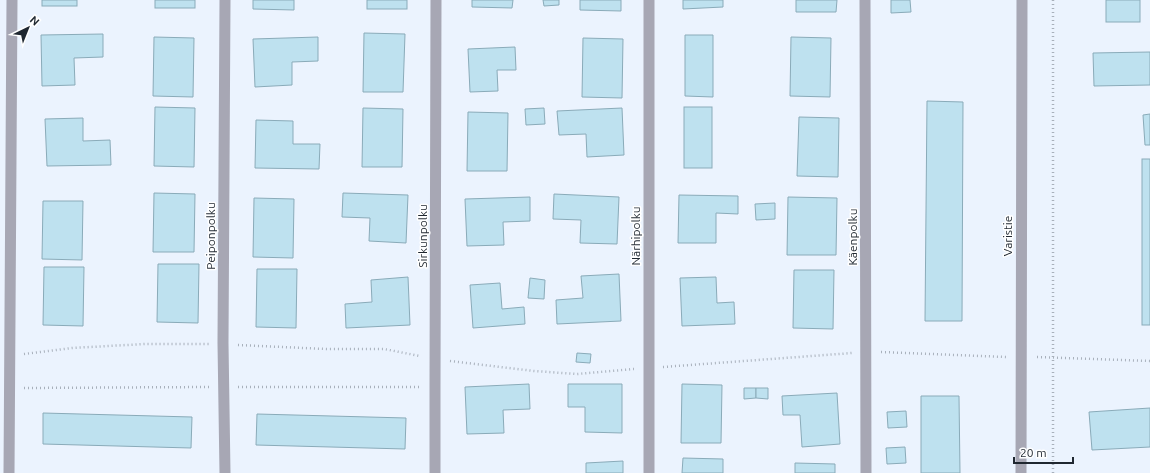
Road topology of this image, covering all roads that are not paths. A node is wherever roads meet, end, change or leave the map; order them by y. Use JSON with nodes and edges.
{"nodes":[{"id":1,"x":12,"y":0,"type":"edge"},
{"id":2,"x":225,"y":0,"type":"edge"},
{"id":3,"x":436,"y":0,"type":"edge"},
{"id":4,"x":650,"y":0,"type":"edge"},
{"id":5,"x":865,"y":0,"type":"edge"},
{"id":6,"x":1022,"y":0,"type":"edge"},
{"id":7,"x":9,"y":473,"type":"edge"},
{"id":8,"x":224,"y":473,"type":"edge"},
{"id":9,"x":436,"y":473,"type":"edge"},
{"id":10,"x":649,"y":473,"type":"edge"},
{"id":11,"x":866,"y":473,"type":"edge"},
{"id":12,"x":1021,"y":473,"type":"edge"}],
"edges":[{"from":1,"to":7,"type":"street"},
{"from":2,"to":8,"type":"street","name":"Peiponpolku"},
{"from":3,"to":9,"type":"street","name":"Sirkunpolku"},
{"from":4,"to":10,"type":"street","name":"Närhipolku"},
{"from":5,"to":11,"type":"street","name":"Käenpolku"},
{"from":6,"to":12,"type":"street","name":"Varistie"}]}
